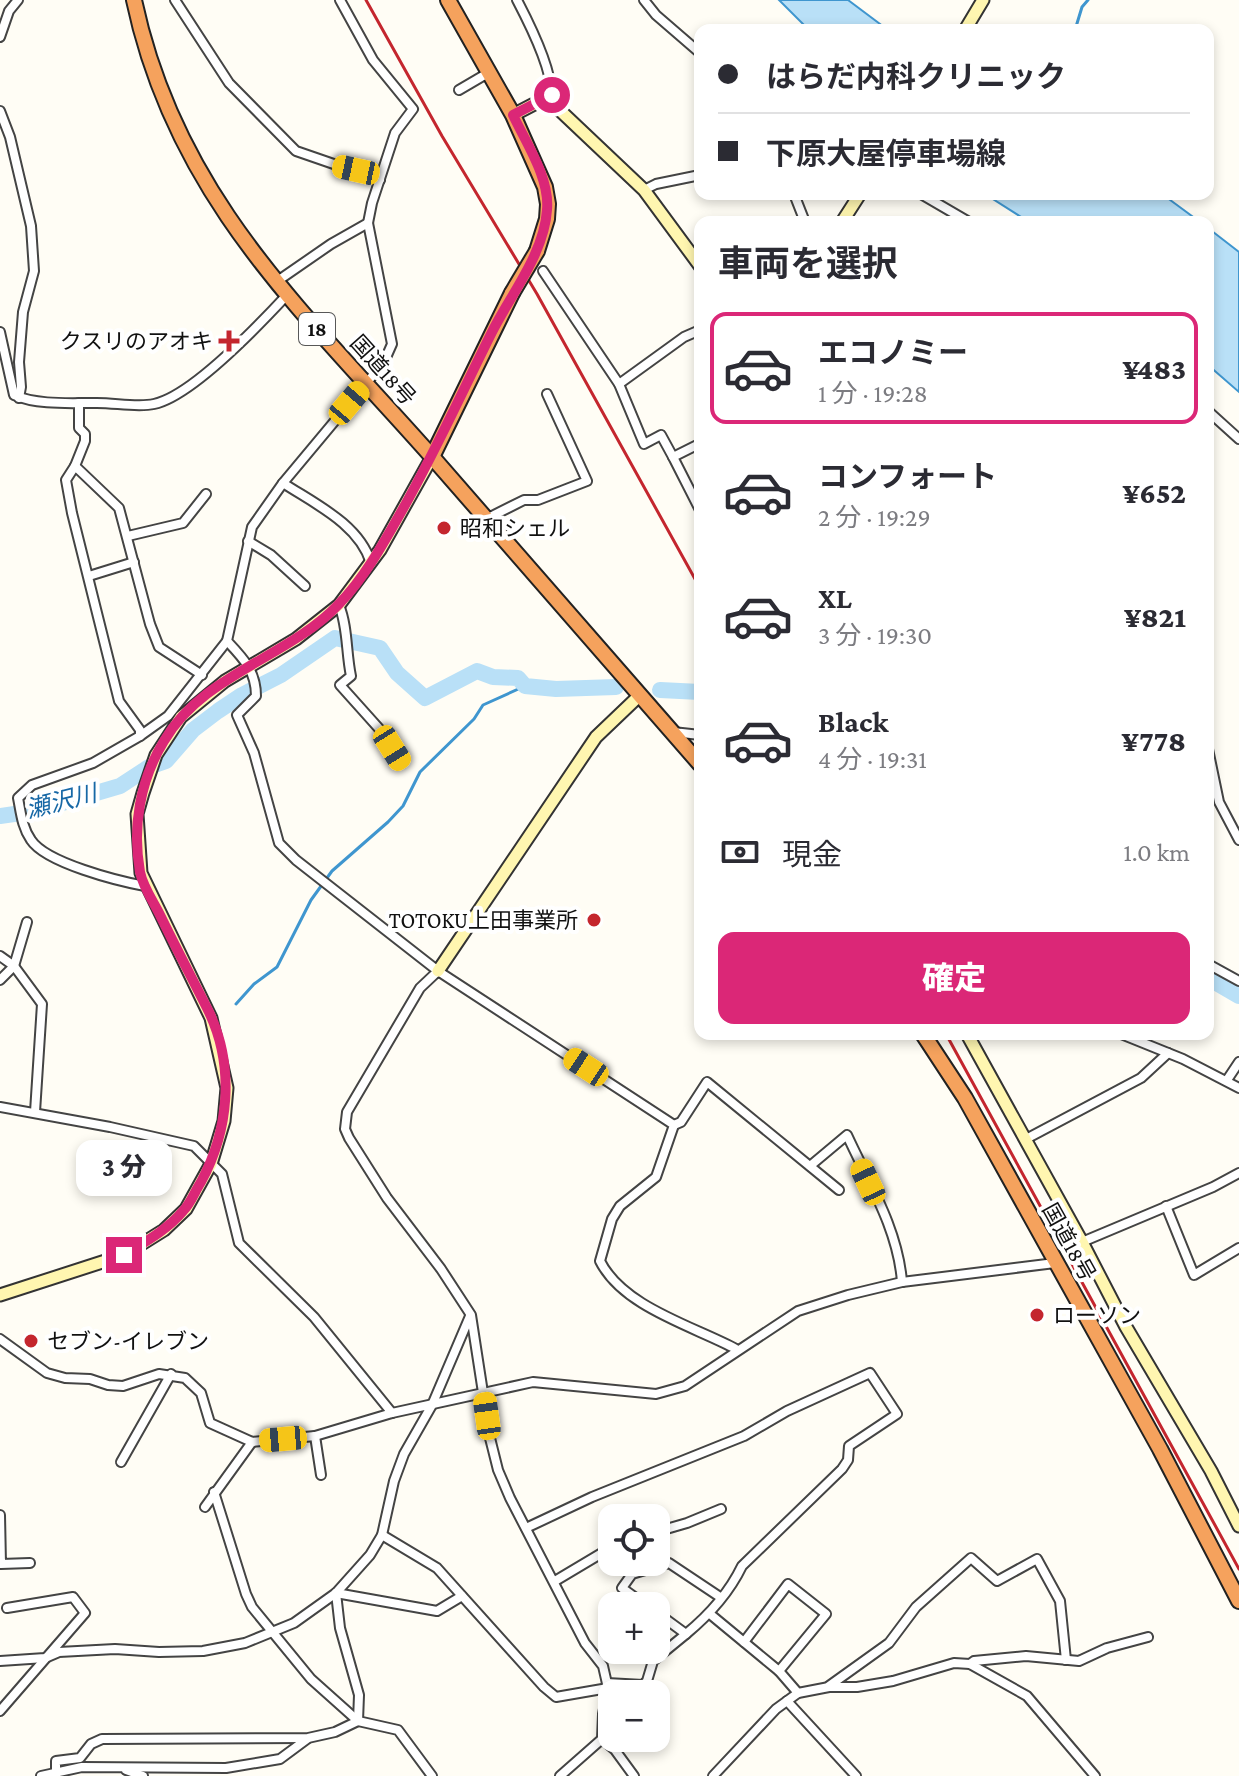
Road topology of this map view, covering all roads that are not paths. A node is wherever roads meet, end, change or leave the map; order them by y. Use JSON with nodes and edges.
{"nodes":[{"id":1,"x":18,"y":0,"type":"edge"},
{"id":2,"x":134,"y":0,"type":"edge"},
{"id":3,"x":175,"y":0,"type":"edge"},
{"id":4,"x":340,"y":0,"type":"edge"},
{"id":5,"x":448,"y":0,"type":"edge"},
{"id":6,"x":517,"y":0,"type":"edge"},
{"id":7,"x":644,"y":0,"type":"edge"},
{"id":8,"x":983,"y":0,"type":"edge"},
{"id":9,"x":969,"y":24,"type":"edge"},
{"id":10,"x":0,"y":37,"type":"edge"},
{"id":11,"x":694,"y":48,"type":"edge"},
{"id":12,"x":488,"y":73,"type":"junction"},
{"id":13,"x":459,"y":90,"type":"dead end"},
{"id":14,"x":550,"y":101,"type":"junction"},
{"id":15,"x":0,"y":111,"type":"edge"},
{"id":16,"x":513,"y":115,"type":"junction"},
{"id":17,"x":694,"y":176,"type":"edge"},
{"id":18,"x":380,"y":180,"type":"junction"},
{"id":19,"x":644,"y":190,"type":"junction"},
{"id":20,"x":931,"y":200,"type":"edge"},
{"id":21,"x":959,"y":216,"type":"edge"},
{"id":22,"x":368,"y":223,"type":"junction"},
{"id":23,"x":694,"y":258,"type":"edge"},
{"id":24,"x":543,"y":271,"type":"dead end"},
{"id":25,"x":276,"y":282,"type":"junction"},
{"id":26,"x":286,"y":296,"type":"junction"},
{"id":27,"x":0,"y":332,"type":"edge"},
{"id":28,"x":694,"y":333,"type":"edge"},
{"id":29,"x":365,"y":383,"type":"junction"},
{"id":30,"x":619,"y":384,"type":"junction"},
{"id":31,"x":547,"y":394,"type":"dead end"},
{"id":32,"x":19,"y":398,"type":"junction"},
{"id":33,"x":79,"y":403,"type":"junction"},
{"id":34,"x":1214,"y":416,"type":"edge"},
{"id":35,"x":1239,"y":439,"type":"edge"},
{"id":36,"x":694,"y":446,"type":"edge"},
{"id":37,"x":432,"y":457,"type":"junction"},
{"id":38,"x":673,"y":457,"type":"junction"},
{"id":39,"x":75,"y":466,"type":"junction"},
{"id":40,"x":283,"y":483,"type":"junction"},
{"id":41,"x":206,"y":494,"type":"dead end"},
{"id":42,"x":694,"y":498,"type":"edge"},
{"id":43,"x":486,"y":519,"type":"junction"},
{"id":44,"x":128,"y":536,"type":"junction"},
{"id":45,"x":248,"y":541,"type":"junction"},
{"id":46,"x":134,"y":562,"type":"junction"},
{"id":47,"x":371,"y":563,"type":"junction"},
{"id":48,"x":89,"y":576,"type":"junction"},
{"id":49,"x":305,"y":586,"type":"dead end"},
{"id":50,"x":339,"y":605,"type":"junction"},
{"id":51,"x":227,"y":641,"type":"junction"},
{"id":52,"x":249,"y":665,"type":"junction"},
{"id":53,"x":202,"y":675,"type":"junction"},
{"id":54,"x":640,"y":695,"type":"junction"},
{"id":55,"x":672,"y":732,"type":"junction"},
{"id":56,"x":694,"y":734,"type":"edge"},
{"id":57,"x":140,"y":736,"type":"junction"},
{"id":58,"x":694,"y":757,"type":"edge"},
{"id":59,"x":401,"y":763,"type":"dead end"},
{"id":60,"x":1214,"y":778,"type":"edge"},
{"id":61,"x":1239,"y":840,"type":"edge"},
{"id":62,"x":145,"y":886,"type":"junction"},
{"id":63,"x":27,"y":922,"type":"dead end"},
{"id":64,"x":0,"y":956,"type":"edge"},
{"id":65,"x":14,"y":966,"type":"junction"},
{"id":66,"x":1214,"y":967,"type":"edge"},
{"id":67,"x":438,"y":971,"type":"junction"},
{"id":68,"x":0,"y":980,"type":"edge"},
{"id":69,"x":1239,"y":981,"type":"edge"},
{"id":70,"x":927,"y":1040,"type":"edge"},
{"id":71,"x":970,"y":1040,"type":"edge"},
{"id":72,"x":1136,"y":1040,"type":"edge"},
{"id":73,"x":1168,"y":1053,"type":"junction"},
{"id":74,"x":1239,"y":1062,"type":"edge"},
{"id":75,"x":1227,"y":1080,"type":"junction"},
{"id":76,"x":1239,"y":1088,"type":"edge"},
{"id":77,"x":0,"y":1107,"type":"edge"},
{"id":78,"x":35,"y":1112,"type":"junction"},
{"id":79,"x":674,"y":1125,"type":"junction"},
{"id":80,"x":1026,"y":1139,"type":"junction"},
{"id":81,"x":211,"y":1164,"type":"junction"},
{"id":82,"x":810,"y":1166,"type":"junction"},
{"id":83,"x":1239,"y":1173,"type":"edge"},
{"id":84,"x":839,"y":1190,"type":"dead end"},
{"id":85,"x":1166,"y":1206,"type":"junction"},
{"id":86,"x":1082,"y":1242,"type":"junction"},
{"id":87,"x":1239,"y":1248,"type":"edge"},
{"id":88,"x":1055,"y":1263,"type":"junction"},
{"id":89,"x":902,"y":1282,"type":"junction"},
{"id":90,"x":0,"y":1295,"type":"edge"},
{"id":91,"x":471,"y":1315,"type":"junction"},
{"id":92,"x":0,"y":1339,"type":"edge"},
{"id":93,"x":736,"y":1349,"type":"junction"},
{"id":94,"x":171,"y":1374,"type":"junction"},
{"id":95,"x":484,"y":1394,"type":"junction"},
{"id":96,"x":432,"y":1405,"type":"junction"},
{"id":97,"x":392,"y":1413,"type":"junction"},
{"id":98,"x":315,"y":1436,"type":"junction"},
{"id":99,"x":252,"y":1442,"type":"junction"},
{"id":100,"x":121,"y":1462,"type":"dead end"},
{"id":101,"x":321,"y":1475,"type":"dead end"},
{"id":102,"x":214,"y":1492,"type":"junction"},
{"id":103,"x":205,"y":1507,"type":"dead end"},
{"id":104,"x":721,"y":1509,"type":"dead end"},
{"id":105,"x":0,"y":1515,"type":"edge"},
{"id":106,"x":1239,"y":1526,"type":"edge"},
{"id":107,"x":526,"y":1528,"type":"junction"},
{"id":108,"x":670,"y":1528,"type":"edge"},
{"id":109,"x":382,"y":1535,"type":"junction"},
{"id":110,"x":598,"y":1555,"type":"edge"},
{"id":111,"x":30,"y":1563,"type":"dead end"},
{"id":112,"x":555,"y":1581,"type":"junction"},
{"id":113,"x":628,"y":1592,"type":"edge"},
{"id":114,"x":336,"y":1593,"type":"junction"},
{"id":115,"x":462,"y":1596,"type":"junction"},
{"id":116,"x":720,"y":1597,"type":"junction"},
{"id":117,"x":1239,"y":1601,"type":"edge"},
{"id":118,"x":7,"y":1608,"type":"dead end"},
{"id":119,"x":710,"y":1614,"type":"junction"},
{"id":120,"x":670,"y":1622,"type":"edge"},
{"id":121,"x":274,"y":1633,"type":"junction"},
{"id":122,"x":686,"y":1634,"type":"junction"},
{"id":123,"x":1148,"y":1637,"type":"dead end"},
{"id":124,"x":744,"y":1642,"type":"junction"},
{"id":125,"x":45,"y":1658,"type":"junction"},
{"id":126,"x":1066,"y":1660,"type":"junction"},
{"id":127,"x":0,"y":1661,"type":"edge"},
{"id":128,"x":970,"y":1664,"type":"junction"},
{"id":129,"x":779,"y":1671,"type":"junction"},
{"id":130,"x":606,"y":1680,"type":"edge"},
{"id":131,"x":647,"y":1680,"type":"edge"},
{"id":132,"x":598,"y":1687,"type":"edge"},
{"id":133,"x":829,"y":1687,"type":"junction"},
{"id":134,"x":798,"y":1693,"type":"junction"},
{"id":135,"x":787,"y":1701,"type":"junction"},
{"id":136,"x":0,"y":1711,"type":"edge"},
{"id":137,"x":358,"y":1721,"type":"junction"},
{"id":138,"x":308,"y":1738,"type":"junction"},
{"id":139,"x":598,"y":1743,"type":"edge"},
{"id":140,"x":616,"y":1752,"type":"edge"},
{"id":141,"x":118,"y":1767,"type":"junction"},
{"id":142,"x":56,"y":1773,"type":"junction"},
{"id":143,"x":41,"y":1776,"type":"edge"},
{"id":144,"x":143,"y":1776,"type":"edge"},
{"id":145,"x":432,"y":1776,"type":"edge"},
{"id":146,"x":560,"y":1776,"type":"edge"},
{"id":147,"x":634,"y":1776,"type":"edge"},
{"id":148,"x":713,"y":1776,"type":"edge"},
{"id":149,"x":856,"y":1776,"type":"edge"},
{"id":150,"x":1095,"y":1776,"type":"edge"}],
"edges":[{"from":1,"to":10,"type":"street"},
{"from":2,"to":25,"type":"highway","name":"国道18号","number":"18"},
{"from":3,"to":18,"type":"street"},
{"from":4,"to":18,"type":"street"},
{"from":5,"to":12,"type":"highway"},
{"from":6,"to":14,"type":"street"},
{"from":7,"to":11,"type":"street"},
{"from":8,"to":9,"type":"street"},
{"from":12,"to":13,"type":"street"},
{"from":12,"to":16,"type":"highway"},
{"from":14,"to":16,"type":"street"},
{"from":14,"to":19,"type":"street"},
{"from":15,"to":32,"type":"street"},
{"from":16,"to":37,"type":"highway","bridge":true},
{"from":17,"to":19,"type":"street"},
{"from":18,"to":22,"type":"street"},
{"from":19,"to":23,"type":"street"},
{"from":20,"to":21,"type":"street"},
{"from":22,"to":25,"type":"street"},
{"from":22,"to":29,"type":"street"},
{"from":24,"to":30,"type":"street"},
{"from":25,"to":26,"type":"highway","name":"国道18号","number":"18"},
{"from":26,"to":29,"type":"highway","name":"国道18号","number":"18"},
{"from":26,"to":33,"type":"street"},
{"from":27,"to":32,"type":"street"},
{"from":28,"to":30,"type":"street"},
{"from":29,"to":37,"type":"highway","name":"国道18号","number":"18"},
{"from":29,"to":40,"type":"street"},
{"from":30,"to":38,"type":"street"},
{"from":31,"to":43,"type":"street"},
{"from":32,"to":33,"type":"street"},
{"from":33,"to":39,"type":"street"},
{"from":34,"to":35,"type":"street"},
{"from":36,"to":38,"type":"street"},
{"from":37,"to":43,"type":"highway","name":"国道18号","number":"18"},
{"from":37,"to":47,"type":"street"},
{"from":38,"to":42,"type":"street"},
{"from":39,"to":44,"type":"street"},
{"from":39,"to":48,"type":"street"},
{"from":40,"to":45,"type":"street"},
{"from":40,"to":47,"type":"street"},
{"from":41,"to":44,"type":"street"},
{"from":43,"to":54,"type":"highway","name":"国道18号","number":"18"},
{"from":44,"to":46,"type":"street"},
{"from":45,"to":49,"type":"street"},
{"from":45,"to":51,"type":"street"},
{"from":46,"to":48,"type":"street"},
{"from":46,"to":53,"type":"street"},
{"from":47,"to":50,"type":"street"},
{"from":48,"to":57,"type":"street"},
{"from":50,"to":52,"type":"street"},
{"from":50,"to":59,"type":"street"},
{"from":51,"to":52,"type":"street"},
{"from":51,"to":53,"type":"street"},
{"from":52,"to":62,"type":"street"},
{"from":52,"to":67,"type":"street"},
{"from":53,"to":57,"type":"street"},
{"from":54,"to":55,"type":"highway","name":"国道18号","number":"18"},
{"from":54,"to":67,"type":"street"},
{"from":55,"to":56,"type":"street"},
{"from":55,"to":58,"type":"highway","name":"国道18号","number":"18"},
{"from":57,"to":62,"type":"street"},
{"from":60,"to":61,"type":"street"},
{"from":62,"to":81,"type":"street"},
{"from":63,"to":65,"type":"street"},
{"from":64,"to":65,"type":"street"},
{"from":65,"to":68,"type":"street"},
{"from":65,"to":78,"type":"street"},
{"from":66,"to":69,"type":"street"},
{"from":67,"to":79,"type":"street"},
{"from":67,"to":91,"type":"street"},
{"from":70,"to":88,"type":"highway","name":"国道18号"},
{"from":71,"to":80,"type":"street"},
{"from":72,"to":73,"type":"street"},
{"from":73,"to":75,"type":"street"},
{"from":73,"to":80,"type":"street"},
{"from":74,"to":75,"type":"street"},
{"from":75,"to":76,"type":"street"},
{"from":77,"to":78,"type":"street"},
{"from":78,"to":81,"type":"street"},
{"from":79,"to":82,"type":"street"},
{"from":79,"to":93,"type":"street"},
{"from":80,"to":86,"type":"street"},
{"from":81,"to":90,"type":"street"},
{"from":81,"to":97,"type":"street"},
{"from":82,"to":84,"type":"street"},
{"from":82,"to":89,"type":"street"},
{"from":83,"to":85,"type":"street"},
{"from":85,"to":86,"type":"street"},
{"from":85,"to":87,"type":"street"},
{"from":86,"to":106,"type":"street"},
{"from":88,"to":89,"type":"street"},
{"from":88,"to":117,"type":"highway","name":"国道18号"},
{"from":89,"to":93,"type":"street"},
{"from":91,"to":95,"type":"street"},
{"from":91,"to":96,"type":"street"},
{"from":92,"to":94,"type":"street"},
{"from":93,"to":95,"type":"street"},
{"from":94,"to":99,"type":"street"},
{"from":94,"to":100,"type":"street"},
{"from":95,"to":96,"type":"street"},
{"from":95,"to":107,"type":"street"},
{"from":96,"to":97,"type":"street"},
{"from":96,"to":109,"type":"street"},
{"from":97,"to":98,"type":"street"},
{"from":98,"to":99,"type":"street"},
{"from":98,"to":101,"type":"street"},
{"from":99,"to":102,"type":"street"},
{"from":102,"to":103,"type":"street"},
{"from":102,"to":121,"type":"street"},
{"from":104,"to":108,"type":"street"},
{"from":105,"to":111,"type":"street"},
{"from":107,"to":112,"type":"street"},
{"from":107,"to":116,"type":"street"},
{"from":109,"to":114,"type":"street"},
{"from":109,"to":115,"type":"street"},
{"from":110,"to":112,"type":"street"},
{"from":112,"to":130,"type":"street"},
{"from":113,"to":116,"type":"street"},
{"from":114,"to":115,"type":"street"},
{"from":114,"to":121,"type":"street"},
{"from":114,"to":137,"type":"street"},
{"from":115,"to":132,"type":"street"},
{"from":116,"to":119,"type":"street"},
{"from":118,"to":125,"type":"street"},
{"from":119,"to":122,"type":"street"},
{"from":119,"to":124,"type":"street"},
{"from":120,"to":122,"type":"street"},
{"from":121,"to":125,"type":"street"},
{"from":121,"to":137,"type":"street"},
{"from":122,"to":131,"type":"street"},
{"from":123,"to":126,"type":"street"},
{"from":124,"to":129,"type":"street"},
{"from":124,"to":129,"type":"street"},
{"from":125,"to":127,"type":"street"},
{"from":125,"to":136,"type":"street"},
{"from":126,"to":128,"type":"street"},
{"from":126,"to":133,"type":"street"},
{"from":128,"to":133,"type":"street"},
{"from":128,"to":150,"type":"street"},
{"from":129,"to":134,"type":"street"},
{"from":133,"to":134,"type":"street"},
{"from":134,"to":135,"type":"street"},
{"from":135,"to":148,"type":"street"},
{"from":135,"to":149,"type":"street"},
{"from":137,"to":138,"type":"street"},
{"from":137,"to":145,"type":"street"},
{"from":138,"to":141,"type":"street"},
{"from":138,"to":142,"type":"street"},
{"from":139,"to":146,"type":"street"},
{"from":140,"to":147,"type":"street"},
{"from":141,"to":142,"type":"street"},
{"from":141,"to":144,"type":"street"},
{"from":142,"to":143,"type":"street"}]}
